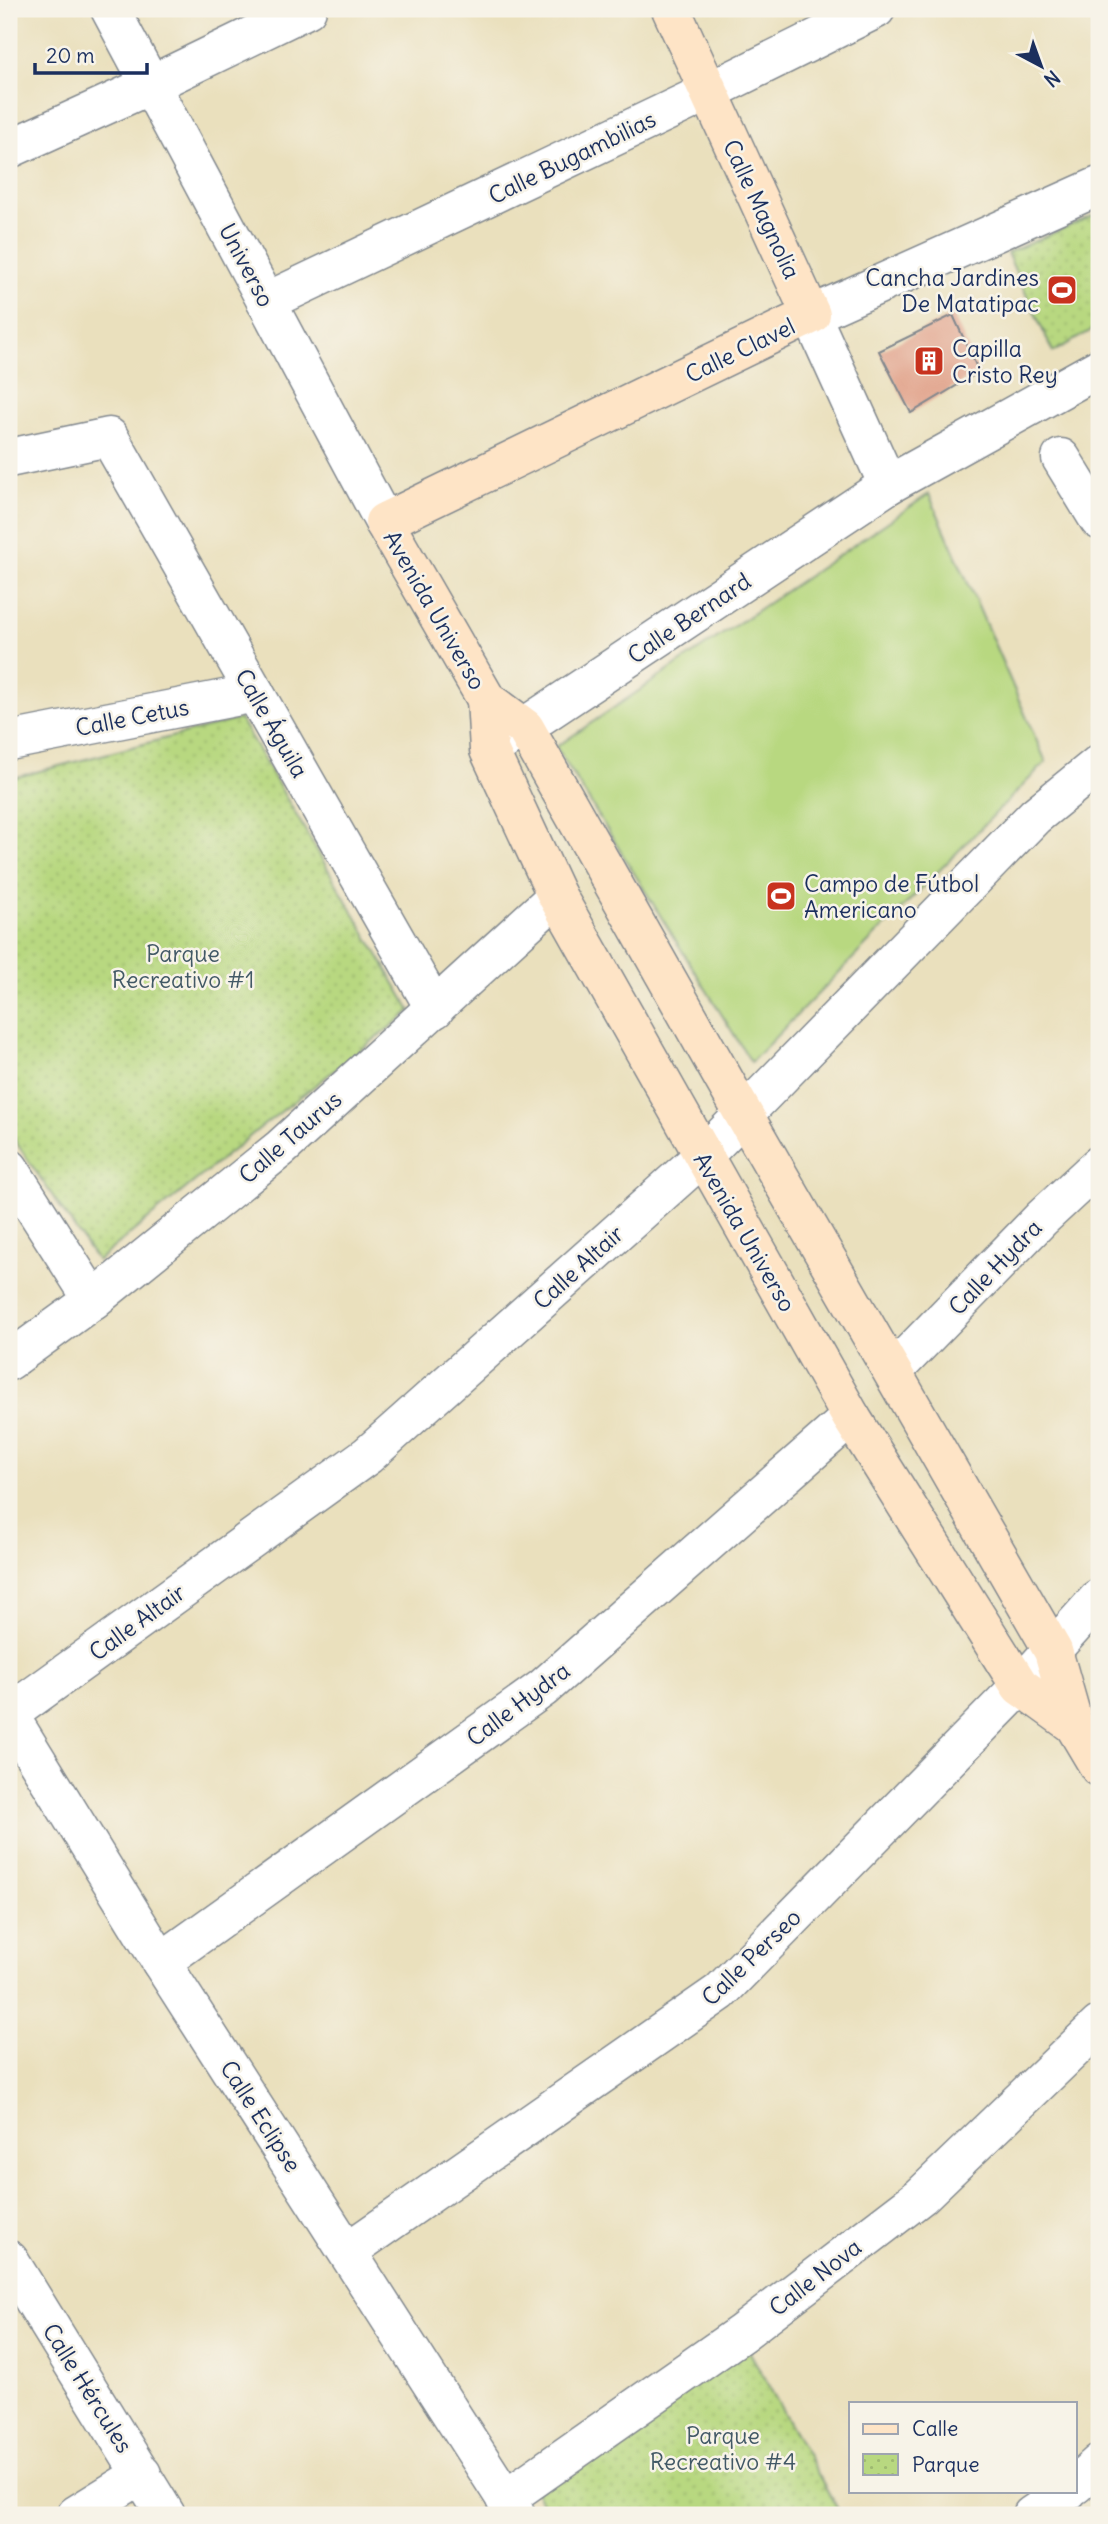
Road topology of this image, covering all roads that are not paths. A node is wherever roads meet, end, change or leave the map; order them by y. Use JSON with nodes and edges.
{"nodes":[{"id":1,"x":110,"y":9,"type":"edge"},
{"id":2,"x":307,"y":9,"type":"edge"},
{"id":3,"x":671,"y":9,"type":"edge"},
{"id":4,"x":876,"y":9,"type":"edge"},
{"id":5,"x":150,"y":85,"type":"junction"},
{"id":6,"x":708,"y":92,"type":"junction"},
{"id":7,"x":9,"y":149,"type":"edge"},
{"id":8,"x":1099,"y":186,"type":"edge"},
{"id":9,"x":266,"y":302,"type":"junction"},
{"id":10,"x":811,"y":315,"type":"junction"},
{"id":11,"x":1099,"y":368,"type":"edge"},
{"id":12,"x":9,"y":458,"type":"edge"},
{"id":13,"x":1061,"y":458,"type":"dead end"},
{"id":14,"x":888,"y":485,"type":"junction"},
{"id":15,"x":1099,"y":520,"type":"edge"},
{"id":16,"x":384,"y":522,"type":"junction"},
{"id":17,"x":255,"y":693,"type":"junction"},
{"id":18,"x":486,"y":699,"type":"junction"},
{"id":19,"x":525,"y":728,"type":"junction"},
{"id":20,"x":9,"y":741,"type":"edge"},
{"id":21,"x":489,"y":750,"type":"junction"},
{"id":22,"x":1099,"y":764,"type":"edge"},
{"id":23,"x":587,"y":835,"type":"junction"},
{"id":24,"x":550,"y":879,"type":"junction"},
{"id":25,"x":435,"y":1009,"type":"junction"},
{"id":26,"x":744,"y":1115,"type":"junction"},
{"id":27,"x":702,"y":1157,"type":"junction"},
{"id":28,"x":1099,"y":1165,"type":"edge"},
{"id":29,"x":9,"y":1168,"type":"edge"},
{"id":30,"x":93,"y":1300,"type":"junction"},
{"id":31,"x":9,"y":1361,"type":"edge"},
{"id":32,"x":893,"y":1371,"type":"junction"},
{"id":33,"x":851,"y":1417,"type":"junction"},
{"id":34,"x":1099,"y":1598,"type":"edge"},
{"id":35,"x":1053,"y":1651,"type":"junction"},
{"id":36,"x":1020,"y":1686,"type":"junction"},
{"id":37,"x":9,"y":1715,"type":"edge"},
{"id":38,"x":1074,"y":1725,"type":"junction"},
{"id":39,"x":1099,"y":1767,"type":"edge"},
{"id":40,"x":161,"y":1962,"type":"junction"},
{"id":41,"x":1099,"y":2025,"type":"edge"},
{"id":42,"x":348,"y":2251,"type":"junction"},
{"id":43,"x":9,"y":2262,"type":"edge"},
{"id":44,"x":1099,"y":2463,"type":"edge"},
{"id":45,"x":142,"y":2474,"type":"junction"},
{"id":46,"x":1076,"y":2484,"type":"edge"},
{"id":47,"x":1066,"y":2492,"type":"edge"},
{"id":48,"x":511,"y":2507,"type":"edge"},
{"id":49,"x":76,"y":2515,"type":"edge"},
{"id":50,"x":166,"y":2515,"type":"edge"},
{"id":51,"x":1032,"y":2515,"type":"edge"}],
"edges":[{"from":1,"to":5,"type":"street","name":"Universo"},
{"from":2,"to":5,"type":"street"},
{"from":3,"to":6,"type":"street","name":"Calle Magnolia"},
{"from":4,"to":6,"type":"street","name":"Calle Bugambilias"},
{"from":5,"to":7,"type":"street"},
{"from":5,"to":9,"type":"street","name":"Universo"},
{"from":6,"to":9,"type":"street","name":"Calle Bugambilias"},
{"from":6,"to":10,"type":"street","name":"Calle Magnolia"},
{"from":8,"to":10,"type":"street","name":"Calle Clavel"},
{"from":9,"to":16,"type":"street","name":"Universo"},
{"from":10,"to":14,"type":"street","name":"Calle Magnolia"},
{"from":10,"to":16,"type":"street","name":"Calle Clavel"},
{"from":11,"to":14,"type":"street","name":"Calle Bernard"},
{"from":12,"to":17,"type":"street","name":"Calle Águila"},
{"from":13,"to":15,"type":"street"},
{"from":14,"to":19,"type":"street","name":"Calle Bernard"},
{"from":16,"to":18,"type":"street","name":"Avenida Universo"},
{"from":17,"to":20,"type":"street","name":"Calle Cetus"},
{"from":17,"to":25,"type":"street","name":"Calle Águila"},
{"from":18,"to":19,"type":"street","name":"Avenida Universo"},
{"from":18,"to":21,"type":"street","name":"Avenida Universo"},
{"from":19,"to":21,"type":"street","name":"Calle Bernard"},
{"from":19,"to":23,"type":"street","name":"Avenida Universo"},
{"from":21,"to":24,"type":"street","name":"Avenida Universo"},
{"from":22,"to":26,"type":"street","name":"Calle Altair"},
{"from":23,"to":24,"type":"street"},
{"from":23,"to":26,"type":"street","name":"Avenida Universo"},
{"from":24,"to":25,"type":"street","name":"Calle Taurus"},
{"from":24,"to":27,"type":"street","name":"Avenida Universo"},
{"from":25,"to":30,"type":"street","name":"Calle Taurus"},
{"from":26,"to":27,"type":"street","name":"Calle Altair"},
{"from":26,"to":32,"type":"street","name":"Avenida Universo"},
{"from":27,"to":33,"type":"street","name":"Avenida Universo"},
{"from":27,"to":37,"type":"street","name":"Calle Altair"},
{"from":28,"to":32,"type":"street","name":"Calle Hydra"},
{"from":29,"to":30,"type":"street"},
{"from":30,"to":31,"type":"street","name":"Calle Taurus"},
{"from":32,"to":35,"type":"street","name":"Avenida Universo"},
{"from":33,"to":36,"type":"street","name":"Avenida Universo"},
{"from":33,"to":40,"type":"street","name":"Calle Hydra"},
{"from":34,"to":35,"type":"street","name":"Calle Perseo"},
{"from":35,"to":36,"type":"street","name":"Calle Perseo"},
{"from":35,"to":38,"type":"street","name":"Avenida Universo"},
{"from":36,"to":38,"type":"street","name":"Avenida Universo"},
{"from":36,"to":42,"type":"street","name":"Calle Perseo"},
{"from":37,"to":40,"type":"street","name":"Calle Eclipse"},
{"from":38,"to":39,"type":"street","name":"Avenida Universo"},
{"from":40,"to":42,"type":"street","name":"Calle Eclipse"},
{"from":41,"to":48,"type":"street","name":"Calle Nova"},
{"from":42,"to":48,"type":"street","name":"Calle Eclipse"},
{"from":43,"to":45,"type":"street","name":"Calle Hércules"},
{"from":44,"to":46,"type":"street"},
{"from":45,"to":49,"type":"street"},
{"from":45,"to":50,"type":"street","name":"Calle Hércules"},
{"from":47,"to":51,"type":"street"}]}
